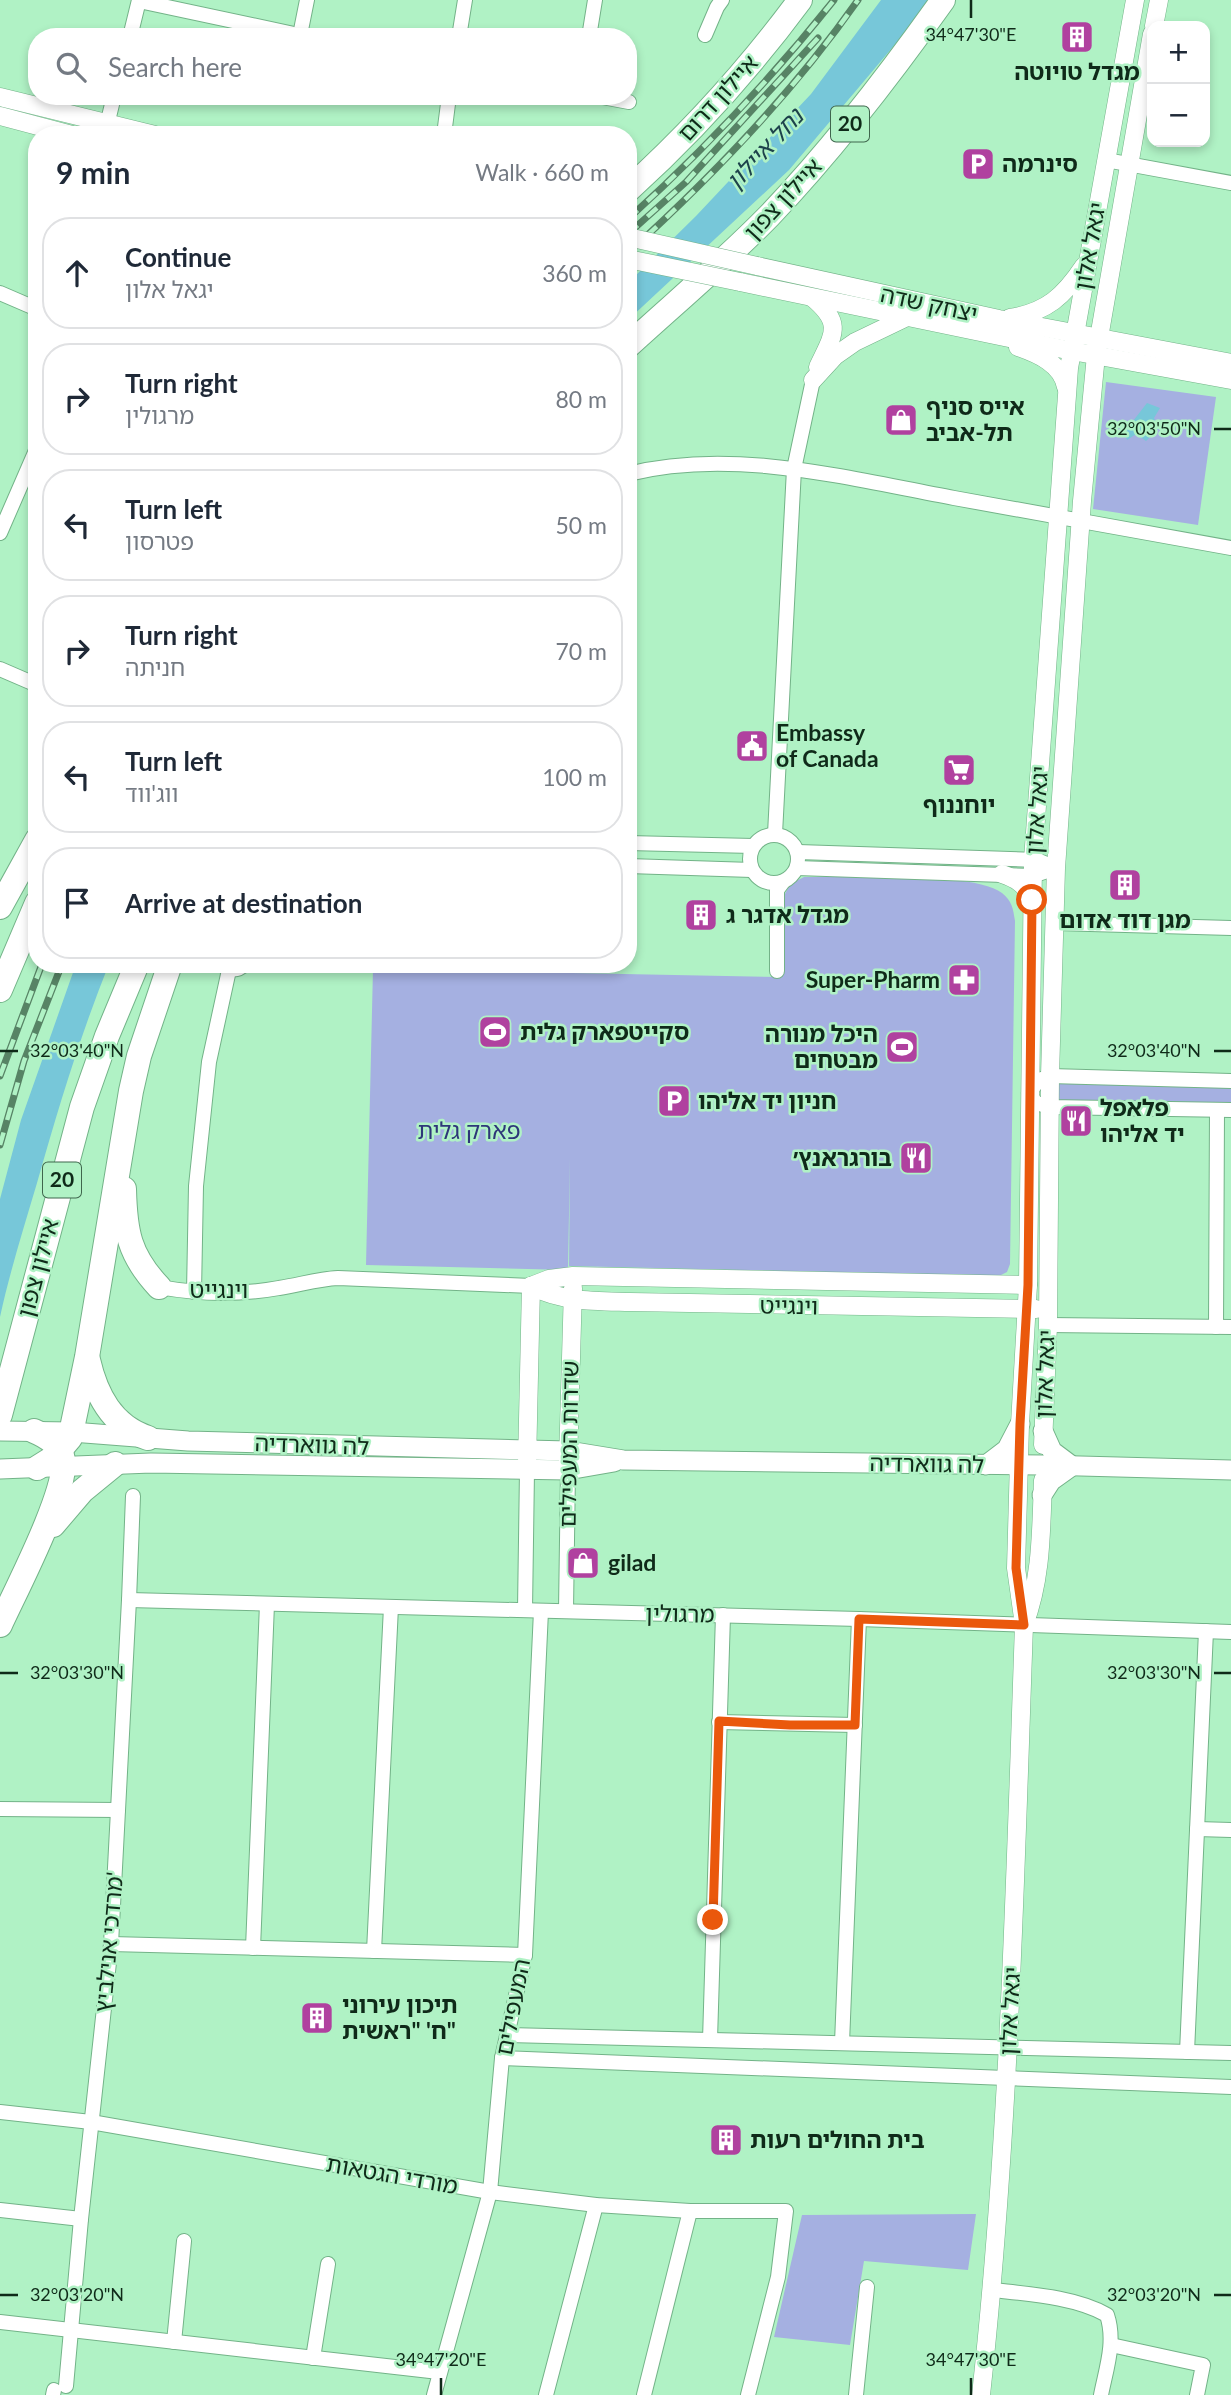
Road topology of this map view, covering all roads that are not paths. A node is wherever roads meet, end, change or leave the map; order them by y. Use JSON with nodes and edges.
{"nodes":[{"id":1,"x":307,"y":0,"type":"edge"},
{"id":2,"x":465,"y":0,"type":"edge"},
{"id":3,"x":596,"y":0,"type":"edge"},
{"id":4,"x":722,"y":0,"type":"edge"},
{"id":5,"x":800,"y":0,"type":"edge"},
{"id":6,"x":943,"y":0,"type":"edge"},
{"id":7,"x":1135,"y":0,"type":"edge"},
{"id":8,"x":1159,"y":0,"type":"edge"},
{"id":9,"x":139,"y":1,"type":"edge"},
{"id":10,"x":1155,"y":21,"type":"edge"},
{"id":11,"x":132,"y":28,"type":"edge"},
{"id":12,"x":266,"y":28,"type":"edge"},
{"id":13,"x":305,"y":28,"type":"edge"},
{"id":14,"x":460,"y":28,"type":"edge"},
{"id":15,"x":591,"y":28,"type":"edge"},
{"id":16,"x":705,"y":36,"type":"dead end"},
{"id":17,"x":1147,"y":62,"type":"edge"},
{"id":18,"x":0,"y":97,"type":"edge"},
{"id":19,"x":112,"y":105,"type":"edge"},
{"id":20,"x":448,"y":105,"type":"edge"},
{"id":21,"x":0,"y":116,"type":"edge"},
{"id":22,"x":38,"y":126,"type":"edge"},
{"id":23,"x":94,"y":126,"type":"edge"},
{"id":24,"x":108,"y":126,"type":"edge"},
{"id":25,"x":445,"y":126,"type":"edge"},
{"id":26,"x":1106,"y":160,"type":"junction"},
{"id":27,"x":1129,"y":165,"type":"junction"},
{"id":28,"x":637,"y":181,"type":"edge"},
{"id":29,"x":1231,"y":183,"type":"edge"},
{"id":30,"x":637,"y":239,"type":"edge"},
{"id":31,"x":637,"y":260,"type":"edge"},
{"id":32,"x":1087,"y":260,"type":"junction"},
{"id":33,"x":0,"y":293,"type":"edge"},
{"id":34,"x":813,"y":297,"type":"junction"},
{"id":35,"x":28,"y":305,"type":"edge"},
{"id":36,"x":907,"y":317,"type":"junction"},
{"id":37,"x":999,"y":319,"type":"junction"},
{"id":38,"x":968,"y":330,"type":"junction"},
{"id":39,"x":637,"y":338,"type":"edge"},
{"id":40,"x":1073,"y":342,"type":"junction"},
{"id":41,"x":1098,"y":347,"type":"junction"},
{"id":42,"x":1231,"y":363,"type":"edge"},
{"id":43,"x":813,"y":380,"type":"junction"},
{"id":44,"x":1231,"y":380,"type":"edge"},
{"id":45,"x":1067,"y":390,"type":"junction"},
{"id":46,"x":28,"y":469,"type":"edge"},
{"id":47,"x":794,"y":469,"type":"junction"},
{"id":48,"x":637,"y":472,"type":"edge"},
{"id":49,"x":1059,"y":517,"type":"junction"},
{"id":50,"x":1081,"y":521,"type":"junction"},
{"id":51,"x":0,"y":533,"type":"edge"},
{"id":52,"x":1231,"y":548,"type":"edge"},
{"id":53,"x":0,"y":669,"type":"edge"},
{"id":54,"x":28,"y":681,"type":"edge"},
{"id":55,"x":775,"y":834,"type":"junction"},
{"id":56,"x":637,"y":843,"type":"edge"},
{"id":57,"x":753,"y":846,"type":"junction"},
{"id":58,"x":798,"y":852,"type":"junction"},
{"id":59,"x":28,"y":856,"type":"edge"},
{"id":60,"x":637,"y":867,"type":"edge"},
{"id":61,"x":797,"y":868,"type":"junction"},
{"id":62,"x":1033,"y":868,"type":"junction"},
{"id":63,"x":1056,"y":868,"type":"junction"},
{"id":64,"x":756,"y":874,"type":"junction"},
{"id":65,"x":1002,"y":874,"type":"junction"},
{"id":66,"x":783,"y":881,"type":"junction"},
{"id":67,"x":1032,"y":900,"type":"junction"},
{"id":68,"x":0,"y":907,"type":"edge"},
{"id":69,"x":1055,"y":923,"type":"junction"},
{"id":70,"x":28,"y":924,"type":"edge"},
{"id":71,"x":1231,"y":928,"type":"edge"},
{"id":72,"x":776,"y":939,"type":"junction"},
{"id":73,"x":777,"y":971,"type":"dead end"},
{"id":74,"x":133,"y":973,"type":"edge"},
{"id":75,"x":167,"y":973,"type":"edge"},
{"id":76,"x":225,"y":973,"type":"edge"},
{"id":77,"x":0,"y":990,"type":"edge"},
{"id":78,"x":1050,"y":1076,"type":"junction"},
{"id":79,"x":1231,"y":1081,"type":"edge"},
{"id":80,"x":1029,"y":1093,"type":"junction"},
{"id":81,"x":1050,"y":1107,"type":"junction"},
{"id":82,"x":1224,"y":1110,"type":"edge"},
{"id":83,"x":122,"y":1139,"type":"junction"},
{"id":84,"x":573,"y":1276,"type":"junction"},
{"id":85,"x":1028,"y":1285,"type":"junction"},
{"id":86,"x":531,"y":1286,"type":"junction"},
{"id":87,"x":159,"y":1287,"type":"joint"},
{"id":88,"x":194,"y":1292,"type":"junction"},
{"id":89,"x":573,"y":1300,"type":"junction"},
{"id":90,"x":1048,"y":1303,"type":"junction"},
{"id":91,"x":1027,"y":1310,"type":"junction"},
{"id":92,"x":1048,"y":1325,"type":"junction"},
{"id":93,"x":1223,"y":1327,"type":"edge"},
{"id":94,"x":87,"y":1357,"type":"junction"},
{"id":95,"x":0,"y":1415,"type":"edge"},
{"id":96,"x":1020,"y":1424,"type":"junction"},
{"id":97,"x":29,"y":1430,"type":"joint"},
{"id":98,"x":0,"y":1431,"type":"edge"},
{"id":99,"x":1043,"y":1431,"type":"junction"},
{"id":100,"x":148,"y":1438,"type":"junction"},
{"id":101,"x":65,"y":1450,"type":"junction"},
{"id":102,"x":527,"y":1450,"type":"junction"},
{"id":103,"x":568,"y":1460,"type":"junction"},
{"id":104,"x":115,"y":1464,"type":"junction"},
{"id":105,"x":985,"y":1465,"type":"junction"},
{"id":106,"x":1018,"y":1465,"type":"junction"},
{"id":107,"x":1043,"y":1465,"type":"junction"},
{"id":108,"x":1072,"y":1466,"type":"junction"},
{"id":109,"x":19,"y":1469,"type":"edge"},
{"id":110,"x":527,"y":1470,"type":"junction"},
{"id":111,"x":1231,"y":1470,"type":"edge"},
{"id":112,"x":1042,"y":1495,"type":"junction"},
{"id":113,"x":133,"y":1496,"type":"dead end"},
{"id":114,"x":33,"y":1555,"type":"junction"},
{"id":115,"x":130,"y":1600,"type":"junction"},
{"id":116,"x":267,"y":1604,"type":"junction"},
{"id":117,"x":390,"y":1607,"type":"junction"},
{"id":118,"x":525,"y":1610,"type":"junction"},
{"id":119,"x":541,"y":1611,"type":"junction"},
{"id":120,"x":566,"y":1611,"type":"junction"},
{"id":121,"x":723,"y":1615,"type":"junction"},
{"id":122,"x":859,"y":1619,"type":"junction"},
{"id":123,"x":0,"y":1625,"type":"edge"},
{"id":124,"x":1024,"y":1625,"type":"junction"},
{"id":125,"x":1206,"y":1631,"type":"junction"},
{"id":126,"x":1231,"y":1632,"type":"edge"},
{"id":127,"x":719,"y":1721,"type":"junction"},
{"id":128,"x":855,"y":1725,"type":"junction"},
{"id":129,"x":0,"y":1809,"type":"edge"},
{"id":130,"x":118,"y":1810,"type":"junction"},
{"id":131,"x":1197,"y":1829,"type":"junction"},
{"id":132,"x":1231,"y":1830,"type":"edge"},
{"id":133,"x":111,"y":1944,"type":"junction"},
{"id":134,"x":253,"y":1948,"type":"junction"},
{"id":135,"x":374,"y":1951,"type":"junction"},
{"id":136,"x":525,"y":1955,"type":"junction"},
{"id":137,"x":508,"y":2035,"type":"junction"},
{"id":138,"x":710,"y":2039,"type":"junction"},
{"id":139,"x":842,"y":2043,"type":"junction"},
{"id":140,"x":1009,"y":2046,"type":"junction"},
{"id":141,"x":1187,"y":2052,"type":"junction"},
{"id":142,"x":1231,"y":2053,"type":"edge"},
{"id":143,"x":502,"y":2058,"type":"junction"},
{"id":144,"x":1007,"y":2077,"type":"junction"},
{"id":145,"x":1231,"y":2087,"type":"edge"},
{"id":146,"x":0,"y":2112,"type":"edge"},
{"id":147,"x":91,"y":2122,"type":"junction"},
{"id":148,"x":490,"y":2192,"type":"junction"},
{"id":149,"x":596,"y":2206,"type":"junction"},
{"id":150,"x":0,"y":2210,"type":"edge"},
{"id":151,"x":690,"y":2211,"type":"junction"},
{"id":152,"x":81,"y":2219,"type":"junction"},
{"id":153,"x":184,"y":2241,"type":"dead end"},
{"id":154,"x":328,"y":2264,"type":"dead end"},
{"id":155,"x":867,"y":2287,"type":"dead end"},
{"id":156,"x":993,"y":2290,"type":"junction"},
{"id":157,"x":0,"y":2322,"type":"edge"},
{"id":158,"x":71,"y":2330,"type":"junction"},
{"id":159,"x":174,"y":2342,"type":"junction"},
{"id":160,"x":1111,"y":2345,"type":"junction"},
{"id":161,"x":313,"y":2358,"type":"junction"},
{"id":162,"x":439,"y":2372,"type":"junction"},
{"id":163,"x":58,"y":2390,"type":"edge"},
{"id":164,"x":434,"y":2395,"type":"edge"},
{"id":165,"x":546,"y":2395,"type":"edge"},
{"id":166,"x":643,"y":2395,"type":"edge"},
{"id":167,"x":748,"y":2395,"type":"edge"},
{"id":168,"x":856,"y":2395,"type":"edge"},
{"id":169,"x":981,"y":2395,"type":"edge"},
{"id":170,"x":1101,"y":2395,"type":"edge"},
{"id":171,"x":1197,"y":2395,"type":"edge"}],
"edges":[{"from":1,"to":13,"type":"street"},
{"from":2,"to":14,"type":"street"},
{"from":3,"to":15,"type":"street"},
{"from":4,"to":16,"type":"street"},
{"from":5,"to":28,"type":"highway","name":"איילון דרום"},
{"from":6,"to":39,"type":"highway","name":"איילון צפון","number":"20"},
{"from":7,"to":26,"type":"street","name":"יגאל אלון"},
{"from":8,"to":10,"type":"street"},
{"from":9,"to":11,"type":"street"},
{"from":9,"to":12,"type":"street"},
{"from":17,"to":27,"type":"street","name":"יגאל אלון"},
{"from":18,"to":23,"type":"street"},
{"from":19,"to":24,"type":"street"},
{"from":20,"to":25,"type":"street"},
{"from":21,"to":22,"type":"street"},
{"from":26,"to":27,"type":"street"},
{"from":26,"to":32,"type":"street","name":"יגאל אלון"},
{"from":27,"to":29,"type":"street"},
{"from":27,"to":41,"type":"street","name":"יגאל אלון"},
{"from":30,"to":37,"type":"street","name":"יצחק שדה","bridge":true},
{"from":31,"to":34,"type":"street","name":"יצחק שדה","bridge":true},
{"from":32,"to":37,"type":"street"},
{"from":32,"to":40,"type":"street","name":"יגאל אלון"},
{"from":33,"to":35,"type":"street"},
{"from":34,"to":36,"type":"street","name":"יצחק שדה"},
{"from":34,"to":43,"type":"street"},
{"from":36,"to":38,"type":"street","name":"יצחק שדה"},
{"from":36,"to":43,"type":"street"},
{"from":37,"to":40,"type":"street","name":"יצחק שדה"},
{"from":38,"to":40,"type":"street","name":"יצחק שדה"},
{"from":38,"to":45,"type":"street"},
{"from":40,"to":41,"type":"street","name":"יצחק שדה"},
{"from":40,"to":45,"type":"street","name":"יגאל אלון"},
{"from":41,"to":42,"type":"street","name":"יצחק שדה"},
{"from":41,"to":44,"type":"street","name":"יצחק שדה"},
{"from":41,"to":50,"type":"street","name":"יגאל אלון"},
{"from":43,"to":47,"type":"street"},
{"from":45,"to":49,"type":"street","name":"יגאל אלון"},
{"from":46,"to":51,"type":"street"},
{"from":47,"to":48,"type":"street"},
{"from":47,"to":49,"type":"street"},
{"from":47,"to":55,"type":"street"},
{"from":49,"to":50,"type":"street"},
{"from":49,"to":62,"type":"street","name":"יגאל אלון"},
{"from":50,"to":52,"type":"street"},
{"from":50,"to":63,"type":"street","name":"יגאל אלון"},
{"from":53,"to":54,"type":"street"},
{"from":55,"to":57,"type":"street"},
{"from":55,"to":58,"type":"street"},
{"from":56,"to":57,"type":"street"},
{"from":57,"to":64,"type":"street"},
{"from":58,"to":61,"type":"street"},
{"from":58,"to":62,"type":"street"},
{"from":59,"to":68,"type":"highway"},
{"from":60,"to":64,"type":"street"},
{"from":61,"to":65,"type":"street"},
{"from":61,"to":66,"type":"street"},
{"from":62,"to":63,"type":"street"},
{"from":62,"to":65,"type":"street"},
{"from":62,"to":67,"type":"street","name":"יגאל אלון"},
{"from":63,"to":69,"type":"street","name":"יגאל אלון"},
{"from":64,"to":66,"type":"street"},
{"from":64,"to":72,"type":"street"},
{"from":65,"to":67,"type":"street"},
{"from":66,"to":72,"type":"street"},
{"from":67,"to":80,"type":"street","name":"יגאל אלון"},
{"from":69,"to":71,"type":"street"},
{"from":69,"to":78,"type":"street","name":"יגאל אלון"},
{"from":70,"to":77,"type":"highway"},
{"from":72,"to":73,"type":"street"},
{"from":74,"to":95,"type":"highway","name":"איילון צפון","number":"20"},
{"from":75,"to":83,"type":"highway"},
{"from":76,"to":88,"type":"street"},
{"from":78,"to":79,"type":"street"},
{"from":78,"to":80,"type":"street"},
{"from":78,"to":81,"type":"street","name":"יגאל אלון"},
{"from":80,"to":81,"type":"street"},
{"from":80,"to":85,"type":"street","name":"יגאל אלון"},
{"from":81,"to":82,"type":"street"},
{"from":81,"to":90,"type":"street","name":"יגאל אלון"},
{"from":82,"to":93,"type":"street"},
{"from":83,"to":87,"type":"highway"},
{"from":83,"to":94,"type":"highway"},
{"from":84,"to":85,"type":"street","name":"וינגייט"},
{"from":84,"to":86,"type":"street","name":"וינגייט"},
{"from":84,"to":89,"type":"street","name":"שדרות המעפילים"},
{"from":85,"to":91,"type":"street","name":"יגאל אלון"},
{"from":86,"to":88,"type":"street","name":"וינגייט"},
{"from":86,"to":89,"type":"street","name":"וינגייט"},
{"from":86,"to":102,"type":"street","name":"שדרות המעפילים"},
{"from":87,"to":88,"type":"street","name":"וינגייט"},
{"from":89,"to":91,"type":"street","name":"וינגייט"},
{"from":89,"to":103,"type":"street","name":"שדרות המעפילים"},
{"from":90,"to":91,"type":"street","name":"וינגייט"},
{"from":90,"to":92,"type":"street","name":"יגאל אלון"},
{"from":91,"to":96,"type":"street","name":"יגאל אלון"},
{"from":92,"to":93,"type":"street"},
{"from":92,"to":99,"type":"street","name":"יגאל אלון"},
{"from":94,"to":100,"type":"highway"},
{"from":94,"to":101,"type":"highway"},
{"from":96,"to":105,"type":"main road"},
{"from":96,"to":106,"type":"street","name":"יגאל אלון"},
{"from":97,"to":98,"type":"main road"},
{"from":97,"to":101,"type":"highway"},
{"from":99,"to":107,"type":"street","name":"יגאל אלון"},
{"from":99,"to":108,"type":"main road"},
{"from":100,"to":101,"type":"main road","name":"לה גווארדיה"},
{"from":100,"to":102,"type":"main road","name":"לה גווארדיה"},
{"from":101,"to":104,"type":"main road","name":"לה גווארדיה"},
{"from":101,"to":109,"type":"highway"},
{"from":101,"to":114,"type":"highway"},
{"from":102,"to":103,"type":"main road","name":"לה גווארדיה"},
{"from":102,"to":110,"type":"street","name":"שדרות המעפילים"},
{"from":103,"to":105,"type":"main road","name":"לה גווארדיה"},
{"from":103,"to":110,"type":"main road","name":"לה גווארדיה"},
{"from":103,"to":120,"type":"street","name":"שדרות המעפילים"},
{"from":104,"to":110,"type":"main road","name":"לה גווארדיה"},
{"from":104,"to":114,"type":"highway"},
{"from":105,"to":106,"type":"main road","name":"לה גווארדיה"},
{"from":106,"to":107,"type":"main road","name":"לה גווארדיה"},
{"from":106,"to":124,"type":"street","name":"יגאל אלון"},
{"from":107,"to":108,"type":"main road","name":"לה גווארדיה"},
{"from":107,"to":112,"type":"street","name":"יגאל אלון"},
{"from":108,"to":111,"type":"main road","name":"לה גווארדיה"},
{"from":108,"to":112,"type":"main road"},
{"from":110,"to":118,"type":"street","name":"שדרות המעפילים"},
{"from":112,"to":124,"type":"street","name":"יגאל אלון"},
{"from":113,"to":115,"type":"street","name":"מרדכי אנילביץ'"},
{"from":114,"to":123,"type":"highway"},
{"from":115,"to":116,"type":"street","name":"מרגולין"},
{"from":115,"to":130,"type":"street","name":"מרדכי אנילביץ'"},
{"from":116,"to":117,"type":"street","name":"מרגולין"},
{"from":116,"to":134,"type":"street"},
{"from":117,"to":118,"type":"street","name":"מרגולין"},
{"from":117,"to":135,"type":"street"},
{"from":118,"to":119,"type":"street","name":"מרגולין"},
{"from":119,"to":120,"type":"street","name":"מרגולין"},
{"from":119,"to":136,"type":"street","name":"המעפילים"},
{"from":120,"to":121,"type":"street","name":"מרגולין"},
{"from":121,"to":122,"type":"street","name":"מרגולין"},
{"from":121,"to":127,"type":"street"},
{"from":122,"to":124,"type":"street","name":"מרגולין"},
{"from":122,"to":128,"type":"street"},
{"from":124,"to":125,"type":"street","name":"מרגולין"},
{"from":124,"to":140,"type":"street","name":"יגאל אלון"},
{"from":125,"to":126,"type":"street","name":"מרגולין"},
{"from":125,"to":131,"type":"street"},
{"from":127,"to":128,"type":"street"},
{"from":127,"to":138,"type":"street"},
{"from":128,"to":139,"type":"street"},
{"from":129,"to":130,"type":"street"},
{"from":130,"to":133,"type":"street","name":"מרדכי אנילביץ'"},
{"from":131,"to":132,"type":"street"},
{"from":131,"to":141,"type":"street"},
{"from":133,"to":134,"type":"street"},
{"from":133,"to":147,"type":"street","name":"מרדכי אנילביץ'"},
{"from":134,"to":135,"type":"street"},
{"from":135,"to":136,"type":"street"},
{"from":136,"to":137,"type":"street","name":"המעפילים"},
{"from":137,"to":138,"type":"street"},
{"from":137,"to":143,"type":"street","name":"המעפילים"},
{"from":138,"to":139,"type":"street"},
{"from":139,"to":140,"type":"street"},
{"from":140,"to":141,"type":"street"},
{"from":140,"to":144,"type":"street","name":"יגאל אלון"},
{"from":141,"to":142,"type":"street"},
{"from":143,"to":144,"type":"street"},
{"from":143,"to":148,"type":"street","name":"המעפילים"},
{"from":144,"to":145,"type":"street"},
{"from":144,"to":156,"type":"street","name":"יגאל אלון"},
{"from":146,"to":147,"type":"street","name":"מורדי הגטאות"},
{"from":147,"to":148,"type":"street","name":"מורדי הגטאות"},
{"from":147,"to":152,"type":"street","name":"מרדכי אנילביץ'"},
{"from":148,"to":149,"type":"street","name":"מורדי הגטאות"},
{"from":148,"to":162,"type":"street","name":"המעפילים"},
{"from":149,"to":151,"type":"street","name":"מורדי הגטאות"},
{"from":149,"to":165,"type":"street"},
{"from":150,"to":152,"type":"street"},
{"from":151,"to":166,"type":"street"},
{"from":151,"to":167,"type":"street","name":"מורדי הגטאות"},
{"from":152,"to":158,"type":"street","name":"מרדכי אנילביץ'"},
{"from":153,"to":159,"type":"street"},
{"from":154,"to":161,"type":"street"},
{"from":155,"to":168,"type":"street"},
{"from":156,"to":160,"type":"street"},
{"from":156,"to":169,"type":"street","name":"יגאל אלון"},
{"from":157,"to":158,"type":"street"},
{"from":158,"to":159,"type":"street"},
{"from":158,"to":163,"type":"street","name":"מרדכי אנילביץ'"},
{"from":159,"to":161,"type":"street"},
{"from":160,"to":170,"type":"street"},
{"from":160,"to":171,"type":"street"},
{"from":161,"to":162,"type":"street"},
{"from":162,"to":164,"type":"street","name":"המעפילים"}]}
